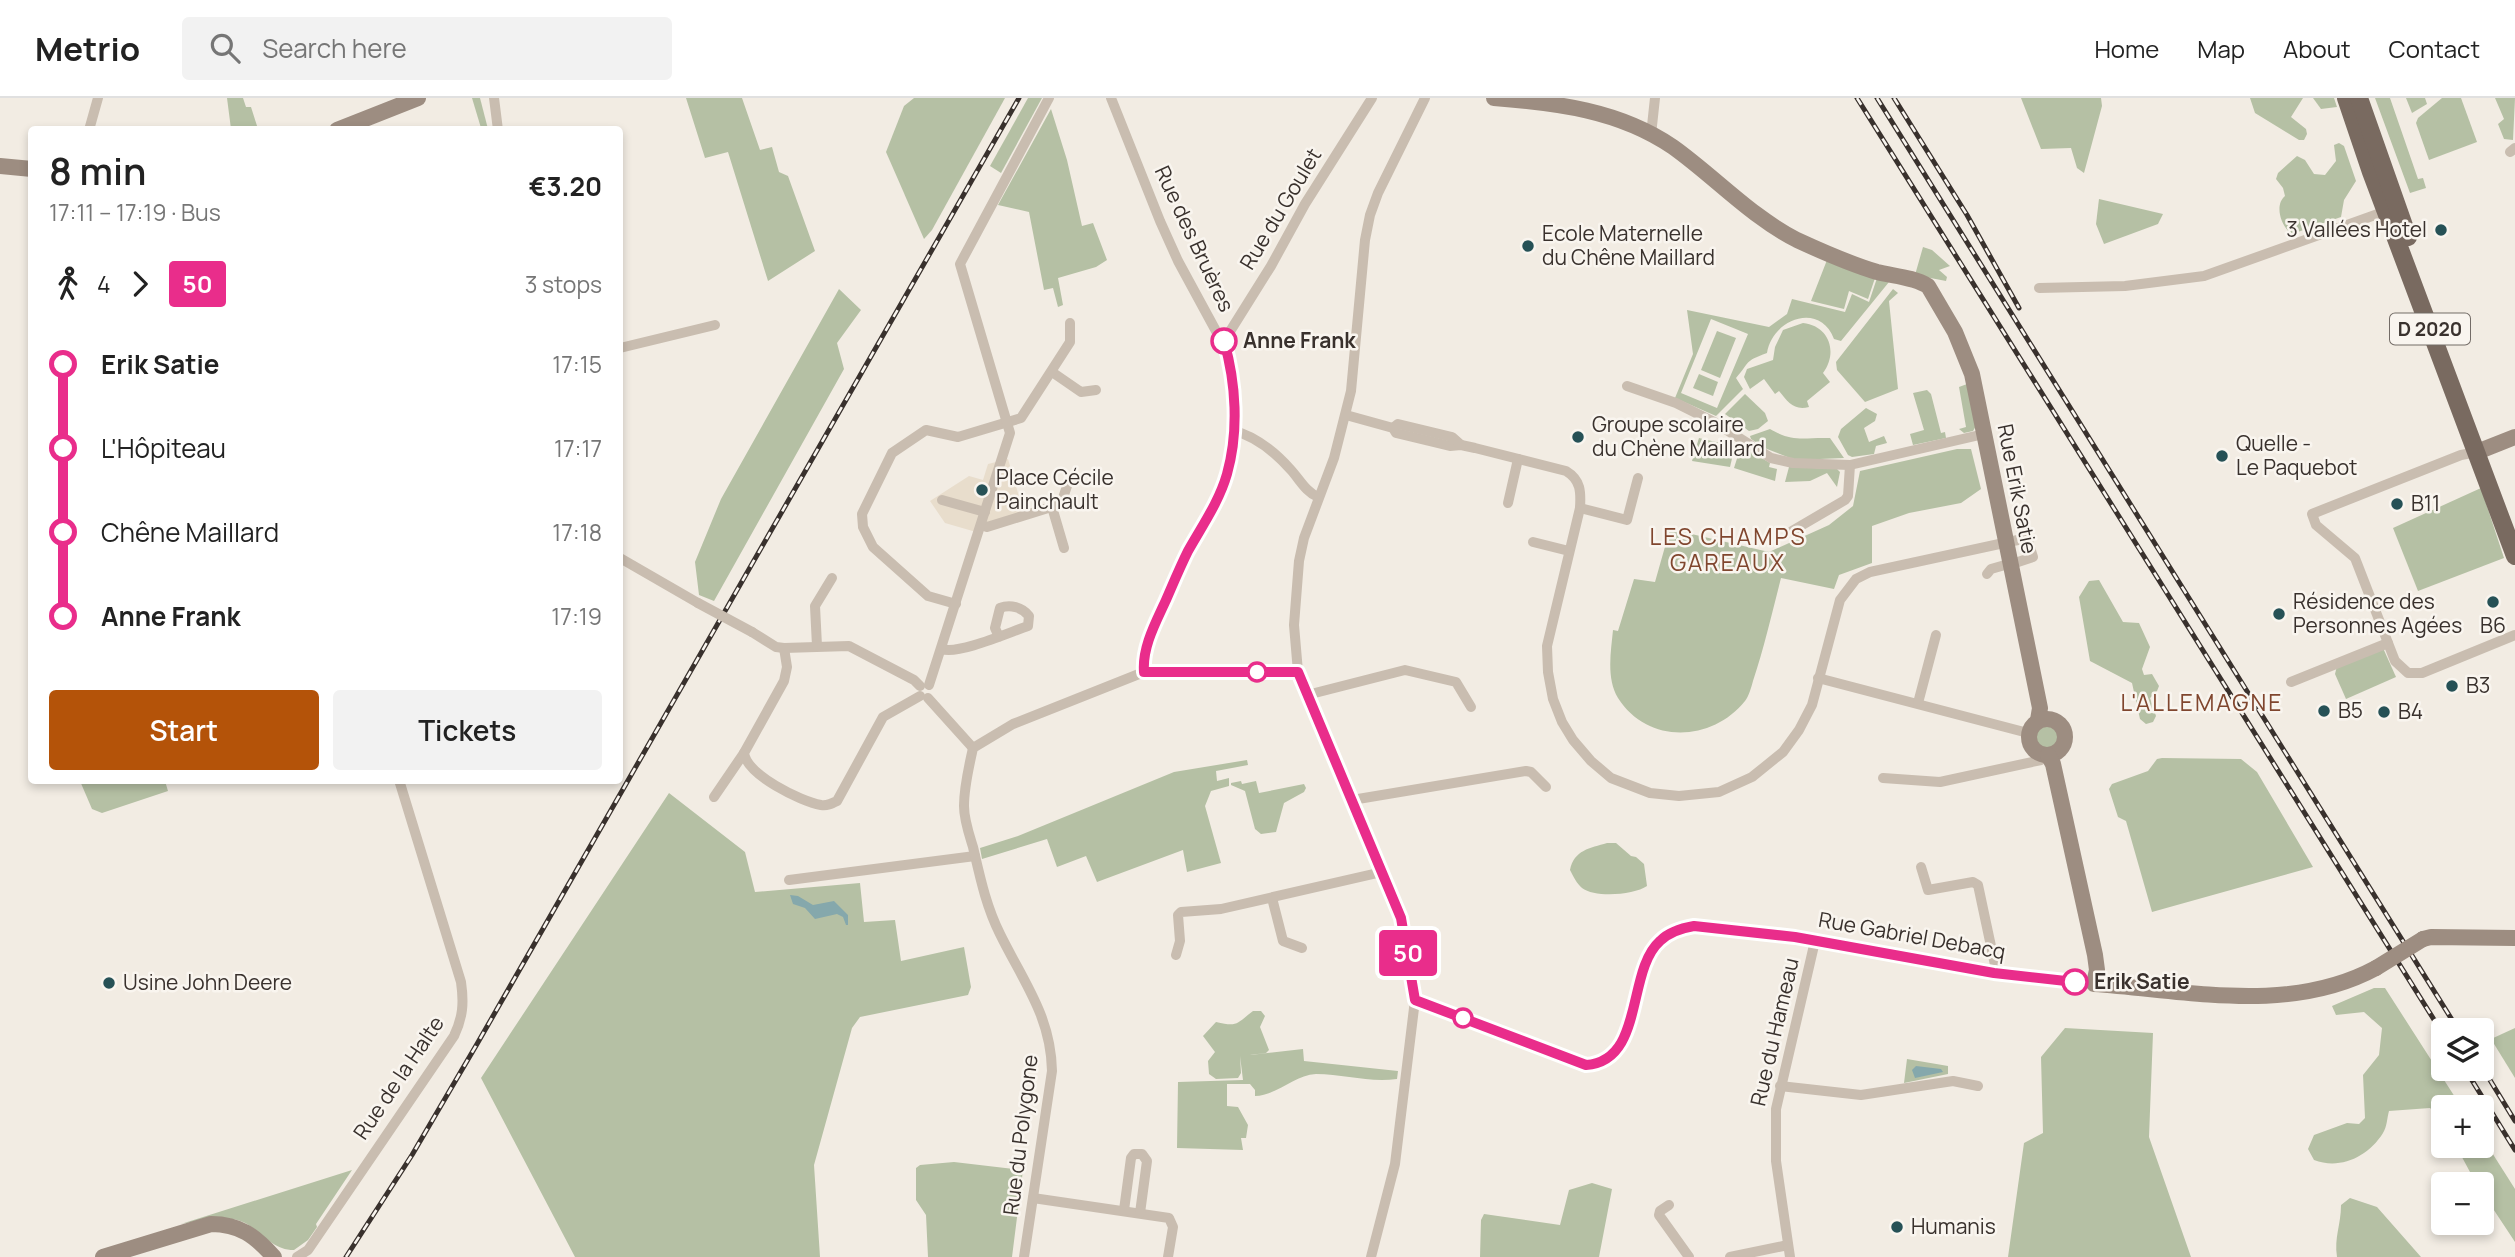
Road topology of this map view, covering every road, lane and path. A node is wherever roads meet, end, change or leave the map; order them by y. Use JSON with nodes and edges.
{"nodes":[{"id":1,"x":97,"y":98,"type":"edge"},
{"id":2,"x":418,"y":98,"type":"edge"},
{"id":3,"x":494,"y":98,"type":"edge"},
{"id":4,"x":1049,"y":98,"type":"edge"},
{"id":5,"x":1111,"y":98,"type":"edge"},
{"id":6,"x":1372,"y":98,"type":"edge"},
{"id":7,"x":1424,"y":98,"type":"edge"},
{"id":8,"x":1494,"y":98,"type":"edge"},
{"id":9,"x":1655,"y":98,"type":"edge"},
{"id":10,"x":2346,"y":98,"type":"edge"},
{"id":11,"x":2359,"y":98,"type":"edge"},
{"id":12,"x":90,"y":126,"type":"edge"},
{"id":13,"x":347,"y":126,"type":"edge"},
{"id":14,"x":498,"y":126,"type":"edge"},
{"id":15,"x":1651,"y":135,"type":"junction"},
{"id":16,"x":0,"y":166,"type":"edge"},
{"id":17,"x":28,"y":169,"type":"edge"},
{"id":18,"x":2391,"y":208,"type":"junction"},
{"id":19,"x":2039,"y":288,"type":"dead end"},
{"id":20,"x":1070,"y":323,"type":"dead end"},
{"id":21,"x":715,"y":325,"type":"dead end"},
{"id":22,"x":1224,"y":341,"type":"junction"},
{"id":23,"x":623,"y":347,"type":"edge"},
{"id":24,"x":1052,"y":372,"type":"junction"},
{"id":25,"x":1627,"y":386,"type":"dead end"},
{"id":26,"x":1096,"y":390,"type":"dead end"},
{"id":27,"x":1346,"y":415,"type":"junction"},
{"id":28,"x":1008,"y":422,"type":"junction"},
{"id":29,"x":1232,"y":430,"type":"junction"},
{"id":30,"x":1984,"y":434,"type":"junction"},
{"id":31,"x":2515,"y":437,"type":"edge"},
{"id":32,"x":2483,"y":450,"type":"junction"},
{"id":33,"x":1518,"y":459,"type":"junction"},
{"id":34,"x":1850,"y":465,"type":"junction"},
{"id":35,"x":1638,"y":478,"type":"dead end"},
{"id":36,"x":1068,"y":483,"type":"dead end"},
{"id":37,"x":1318,"y":498,"type":"junction"},
{"id":38,"x":942,"y":500,"type":"dead end"},
{"id":39,"x":1508,"y":503,"type":"dead end"},
{"id":40,"x":1052,"y":507,"type":"junction"},
{"id":41,"x":1580,"y":508,"type":"junction"},
{"id":42,"x":985,"y":512,"type":"junction"},
{"id":43,"x":981,"y":525,"type":"junction"},
{"id":44,"x":2515,"y":526,"type":"edge"},
{"id":45,"x":1792,"y":531,"type":"dead end"},
{"id":46,"x":1532,"y":542,"type":"dead end"},
{"id":47,"x":2006,"y":543,"type":"junction"},
{"id":48,"x":1065,"y":548,"type":"dead end"},
{"id":49,"x":1569,"y":551,"type":"junction"},
{"id":50,"x":2515,"y":556,"type":"edge"},
{"id":51,"x":623,"y":560,"type":"edge"},
{"id":52,"x":2018,"y":562,"type":"dead end"},
{"id":53,"x":2005,"y":565,"type":"dead end"},
{"id":54,"x":1987,"y":574,"type":"dead end"},
{"id":55,"x":832,"y":578,"type":"dead end"},
{"id":56,"x":956,"y":604,"type":"junction"},
{"id":57,"x":1936,"y":635,"type":"dead end"},
{"id":58,"x":2515,"y":635,"type":"edge"},
{"id":59,"x":999,"y":637,"type":"dead end"},
{"id":60,"x":2388,"y":643,"type":"junction"},
{"id":61,"x":817,"y":646,"type":"junction"},
{"id":62,"x":784,"y":648,"type":"junction"},
{"id":63,"x":942,"y":649,"type":"junction"},
{"id":64,"x":1144,"y":672,"type":"junction"},
{"id":65,"x":1298,"y":672,"type":"junction"},
{"id":66,"x":1818,"y":678,"type":"junction"},
{"id":67,"x":2291,"y":682,"type":"dead end"},
{"id":68,"x":924,"y":692,"type":"junction"},
{"id":69,"x":1307,"y":695,"type":"junction"},
{"id":70,"x":1919,"y":703,"type":"junction"},
{"id":71,"x":1471,"y":707,"type":"dead end"},
{"id":72,"x":2042,"y":742,"type":"junction"},
{"id":73,"x":972,"y":748,"type":"junction"},
{"id":74,"x":744,"y":752,"type":"junction"},
{"id":75,"x":1883,"y":778,"type":"dead end"},
{"id":76,"x":400,"y":784,"type":"edge"},
{"id":77,"x":1546,"y":787,"type":"dead end"},
{"id":78,"x":714,"y":797,"type":"dead end"},
{"id":79,"x":1352,"y":800,"type":"junction"},
{"id":80,"x":975,"y":856,"type":"junction"},
{"id":81,"x":1921,"y":867,"type":"dead end"},
{"id":82,"x":1382,"y":872,"type":"junction"},
{"id":83,"x":789,"y":880,"type":"dead end"},
{"id":84,"x":1272,"y":898,"type":"junction"},
{"id":85,"x":2515,"y":930,"type":"edge"},
{"id":86,"x":2483,"y":937,"type":"junction"},
{"id":87,"x":2515,"y":938,"type":"edge"},
{"id":88,"x":1815,"y":940,"type":"junction"},
{"id":89,"x":1302,"y":948,"type":"dead end"},
{"id":90,"x":1176,"y":955,"type":"dead end"},
{"id":91,"x":1994,"y":973,"type":"junction"},
{"id":92,"x":2101,"y":984,"type":"junction"},
{"id":93,"x":1415,"y":1000,"type":"junction"},
{"id":94,"x":1780,"y":1086,"type":"junction"},
{"id":95,"x":1978,"y":1086,"type":"dead end"},
{"id":96,"x":1033,"y":1198,"type":"junction"},
{"id":97,"x":1669,"y":1205,"type":"dead end"},
{"id":98,"x":1124,"y":1210,"type":"junction"},
{"id":99,"x":1140,"y":1213,"type":"junction"},
{"id":100,"x":1788,"y":1245,"type":"junction"},
{"id":101,"x":103,"y":1257,"type":"edge"},
{"id":102,"x":274,"y":1257,"type":"edge"},
{"id":103,"x":280,"y":1257,"type":"edge"},
{"id":104,"x":287,"y":1257,"type":"edge"},
{"id":105,"x":297,"y":1257,"type":"edge"},
{"id":106,"x":1024,"y":1257,"type":"edge"},
{"id":107,"x":1168,"y":1257,"type":"edge"},
{"id":108,"x":1371,"y":1257,"type":"edge"},
{"id":109,"x":1689,"y":1257,"type":"edge"},
{"id":110,"x":1730,"y":1257,"type":"edge"},
{"id":111,"x":1790,"y":1257,"type":"edge"}],
"edges":[{"from":1,"to":12,"type":"street"},
{"from":2,"to":13,"type":"street"},
{"from":3,"to":14,"type":"street"},
{"from":4,"to":28,"type":"street"},
{"from":5,"to":22,"type":"street","name":"Rue des Bruères"},
{"from":6,"to":22,"type":"street","name":"Rue du Goulet"},
{"from":7,"to":27,"type":"street"},
{"from":8,"to":15,"type":"street"},
{"from":9,"to":15,"type":"street"},
{"from":10,"to":18,"type":"main road","number":"D 2020"},
{"from":11,"to":18,"type":"main road","number":"D 2020"},
{"from":15,"to":30,"type":"street","name":"Rue Erik Satie"},
{"from":16,"to":17,"type":"street"},
{"from":18,"to":19,"type":"street"},
{"from":18,"to":32,"type":"main road","number":"D 2020"},
{"from":20,"to":24,"type":"street"},
{"from":21,"to":23,"type":"street"},
{"from":22,"to":29,"type":"street","name":"Rue des Bruères"},
{"from":24,"to":26,"type":"street"},
{"from":24,"to":28,"type":"street"},
{"from":25,"to":34,"type":"street"},
{"from":27,"to":33,"type":"street"},
{"from":27,"to":37,"type":"street"},
{"from":28,"to":42,"type":"street"},
{"from":28,"to":56,"type":"street"},
{"from":29,"to":37,"type":"street"},
{"from":29,"to":64,"type":"street","name":"Rue des Bruères"},
{"from":30,"to":34,"type":"street"},
{"from":30,"to":47,"type":"street","name":"Rue Erik Satie"},
{"from":31,"to":32,"type":"street"},
{"from":32,"to":44,"type":"main road"},
{"from":32,"to":50,"type":"main road"},
{"from":32,"to":60,"type":"street"},
{"from":33,"to":39,"type":"street"},
{"from":33,"to":41,"type":"street"},
{"from":34,"to":45,"type":"street"},
{"from":35,"to":41,"type":"street"},
{"from":36,"to":40,"type":"street"},
{"from":37,"to":65,"type":"street"},
{"from":38,"to":42,"type":"street"},
{"from":40,"to":43,"type":"street"},
{"from":40,"to":48,"type":"street"},
{"from":41,"to":49,"type":"street"},
{"from":42,"to":43,"type":"street"},
{"from":43,"to":56,"type":"street"},
{"from":46,"to":49,"type":"street"},
{"from":47,"to":52,"type":"street"},
{"from":47,"to":66,"type":"street"},
{"from":47,"to":72,"type":"street","name":"Rue Erik Satie"},
{"from":49,"to":66,"type":"street"},
{"from":51,"to":62,"type":"street","bridge":true},
{"from":53,"to":54,"type":"street"},
{"from":55,"to":61,"type":"street"},
{"from":56,"to":63,"type":"street"},
{"from":57,"to":70,"type":"street"},
{"from":58,"to":60,"type":"street"},
{"from":59,"to":63,"type":"street"},
{"from":60,"to":67,"type":"street"},
{"from":61,"to":62,"type":"street"},
{"from":61,"to":68,"type":"street"},
{"from":62,"to":74,"type":"street"},
{"from":63,"to":68,"type":"street"},
{"from":64,"to":65,"type":"street"},
{"from":64,"to":73,"type":"street"},
{"from":65,"to":69,"type":"street"},
{"from":66,"to":70,"type":"street"},
{"from":68,"to":73,"type":"street"},
{"from":68,"to":74,"type":"street"},
{"from":69,"to":71,"type":"street"},
{"from":69,"to":79,"type":"street"},
{"from":70,"to":72,"type":"street"},
{"from":72,"to":75,"type":"street"},
{"from":72,"to":92,"type":"street","name":"Rue Erik Satie"},
{"from":73,"to":80,"type":"street","name":"Rue du Polygone"},
{"from":74,"to":78,"type":"street"},
{"from":76,"to":105,"type":"street","name":"Rue de la Halte"},
{"from":77,"to":79,"type":"street"},
{"from":79,"to":82,"type":"street"},
{"from":80,"to":83,"type":"street"},
{"from":80,"to":96,"type":"street","name":"Rue du Polygone"},
{"from":81,"to":91,"type":"street"},
{"from":82,"to":84,"type":"street"},
{"from":82,"to":93,"type":"street"},
{"from":84,"to":89,"type":"street"},
{"from":84,"to":90,"type":"street"},
{"from":85,"to":86,"type":"street","name":"Rue Gabriel Debacq"},
{"from":86,"to":87,"type":"street","name":"Rue Gabriel Debacq"},
{"from":86,"to":92,"type":"street","name":"Rue Gabriel Debacq","bridge":true},
{"from":88,"to":91,"type":"street","name":"Rue Gabriel Debacq"},
{"from":88,"to":93,"type":"street","name":"Rue Gabriel Debacq"},
{"from":88,"to":94,"type":"street","name":"Rue du Hameau"},
{"from":91,"to":92,"type":"street","name":"Rue Gabriel Debacq"},
{"from":93,"to":108,"type":"street"},
{"from":94,"to":95,"type":"street"},
{"from":94,"to":100,"type":"street","name":"Rue du Hameau"},
{"from":96,"to":98,"type":"street"},
{"from":96,"to":106,"type":"street","name":"Rue du Polygone"},
{"from":97,"to":109,"type":"street"},
{"from":98,"to":99,"type":"street"},
{"from":98,"to":99,"type":"street"},
{"from":99,"to":107,"type":"street"},
{"from":100,"to":110,"type":"street"},
{"from":100,"to":111,"type":"street","name":"Rue du Hameau"},
{"from":101,"to":102,"type":"street"},
{"from":103,"to":104,"type":"street"}]}
